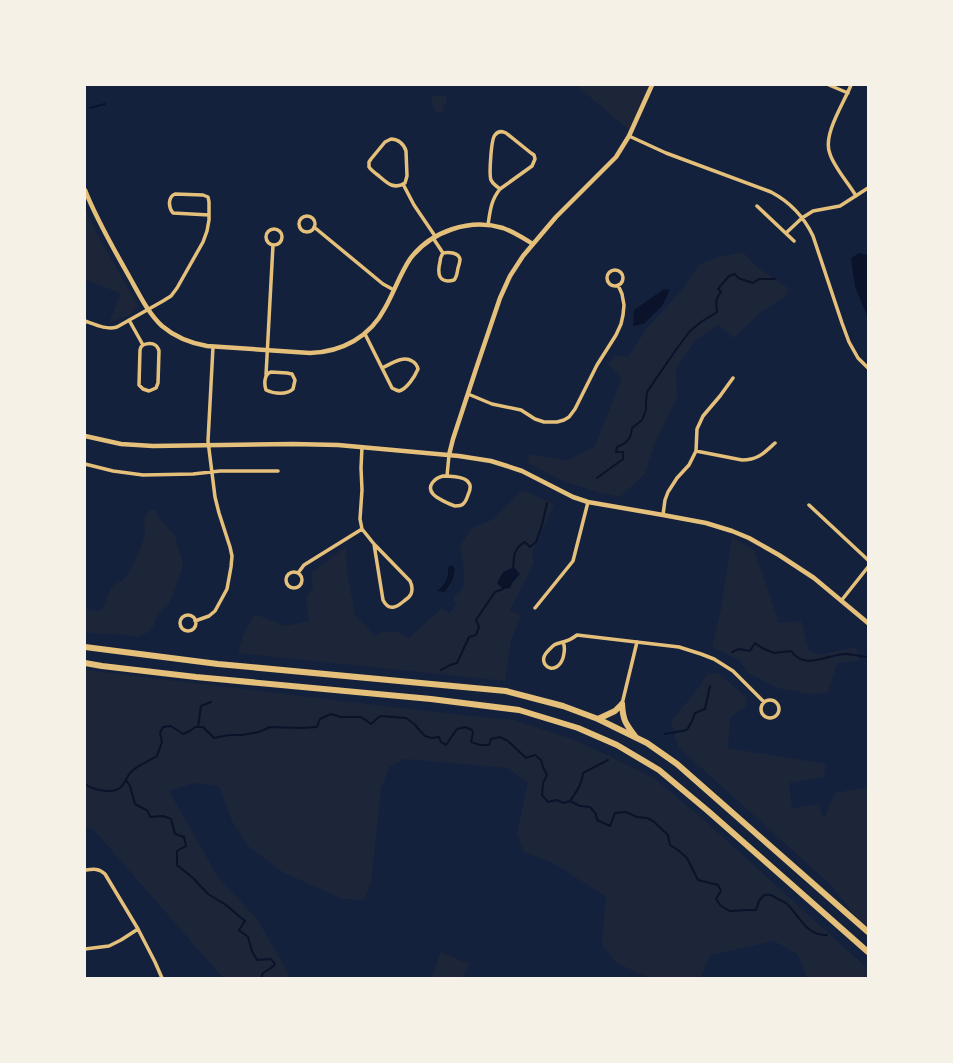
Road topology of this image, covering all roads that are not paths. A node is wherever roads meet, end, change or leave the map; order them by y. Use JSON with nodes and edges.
{"nodes":[{"id":1,"x":652,"y":85,"type":"edge"},
{"id":2,"x":829,"y":85,"type":"edge"},
{"id":3,"x":851,"y":85,"type":"edge"},
{"id":4,"x":848,"y":93,"type":"junction"},
{"id":5,"x":629,"y":136,"type":"junction"},
{"id":6,"x":403,"y":184,"type":"junction"},
{"id":7,"x":868,"y":188,"type":"edge"},
{"id":8,"x":500,"y":189,"type":"junction"},
{"id":9,"x":85,"y":190,"type":"edge"},
{"id":10,"x":856,"y":196,"type":"junction"},
{"id":11,"x":756,"y":206,"type":"dead end"},
{"id":12,"x":209,"y":215,"type":"junction"},
{"id":13,"x":802,"y":218,"type":"junction"},
{"id":14,"x":488,"y":225,"type":"junction"},
{"id":15,"x":314,"y":227,"type":"junction"},
{"id":16,"x":786,"y":233,"type":"junction"},
{"id":17,"x":434,"y":237,"type":"junction"},
{"id":18,"x":794,"y":241,"type":"dead end"},
{"id":19,"x":533,"y":244,"type":"junction"},
{"id":20,"x":273,"y":245,"type":"junction"},
{"id":21,"x":443,"y":253,"type":"junction"},
{"id":22,"x":618,"y":285,"type":"junction"},
{"id":23,"x":394,"y":290,"type":"junction"},
{"id":24,"x":148,"y":309,"type":"junction"},
{"id":25,"x":130,"y":320,"type":"junction"},
{"id":26,"x":85,"y":321,"type":"edge"},
{"id":27,"x":365,"y":334,"type":"junction"},
{"id":28,"x":143,"y":345,"type":"junction"},
{"id":29,"x":213,"y":347,"type":"junction"},
{"id":30,"x":267,"y":350,"type":"junction"},
{"id":31,"x":382,"y":368,"type":"junction"},
{"id":32,"x":868,"y":368,"type":"edge"},
{"id":33,"x":266,"y":375,"type":"junction"},
{"id":34,"x":733,"y":378,"type":"dead end"},
{"id":35,"x":468,"y":394,"type":"junction"},
{"id":36,"x":85,"y":436,"type":"edge"},
{"id":37,"x":775,"y":443,"type":"dead end"},
{"id":38,"x":208,"y":445,"type":"junction"},
{"id":39,"x":362,"y":447,"type":"junction"},
{"id":40,"x":696,"y":451,"type":"junction"},
{"id":41,"x":449,"y":455,"type":"junction"},
{"id":42,"x":85,"y":464,"type":"edge"},
{"id":43,"x":278,"y":471,"type":"dead end"},
{"id":44,"x":211,"y":472,"type":"junction"},
{"id":45,"x":447,"y":476,"type":"junction"},
{"id":46,"x":588,"y":502,"type":"junction"},
{"id":47,"x":809,"y":505,"type":"dead end"},
{"id":48,"x":663,"y":515,"type":"junction"},
{"id":49,"x":362,"y":529,"type":"junction"},
{"id":50,"x":374,"y":544,"type":"junction"},
{"id":51,"x":868,"y":560,"type":"edge"},
{"id":52,"x":868,"y":567,"type":"edge"},
{"id":53,"x":298,"y":573,"type":"junction"},
{"id":54,"x":841,"y":601,"type":"junction"},
{"id":55,"x":535,"y":608,"type":"dead end"},
{"id":56,"x":195,"y":621,"type":"junction"},
{"id":57,"x":868,"y":623,"type":"edge"},
{"id":58,"x":564,"y":642,"type":"junction"},
{"id":59,"x":637,"y":642,"type":"junction"},
{"id":60,"x":85,"y":647,"type":"edge"},
{"id":61,"x":85,"y":663,"type":"edge"},
{"id":62,"x":764,"y":702,"type":"junction"},
{"id":63,"x":622,"y":704,"type":"junction"},
{"id":64,"x":598,"y":719,"type":"junction"},
{"id":65,"x":636,"y":737,"type":"junction"},
{"id":66,"x":85,"y":870,"type":"edge"},
{"id":67,"x":138,"y":929,"type":"junction"},
{"id":68,"x":868,"y":932,"type":"edge"},
{"id":69,"x":85,"y":949,"type":"edge"},
{"id":70,"x":868,"y":952,"type":"edge"},
{"id":71,"x":162,"y":978,"type":"edge"}],
"edges":[{"from":1,"to":5,"type":"street"},
{"from":2,"to":4,"type":"street"},
{"from":3,"to":4,"type":"street"},
{"from":4,"to":10,"type":"street"},
{"from":5,"to":13,"type":"street"},
{"from":5,"to":19,"type":"street"},
{"from":6,"to":6,"type":"street"},
{"from":6,"to":17,"type":"street"},
{"from":7,"to":10,"type":"street"},
{"from":8,"to":8,"type":"street"},
{"from":8,"to":14,"type":"street"},
{"from":9,"to":24,"type":"street"},
{"from":10,"to":13,"type":"street"},
{"from":11,"to":16,"type":"street"},
{"from":12,"to":12,"type":"street"},
{"from":12,"to":24,"type":"street"},
{"from":13,"to":16,"type":"street"},
{"from":13,"to":32,"type":"street"},
{"from":14,"to":17,"type":"street"},
{"from":14,"to":19,"type":"street"},
{"from":15,"to":15,"type":"street"},
{"from":15,"to":23,"type":"street"},
{"from":16,"to":18,"type":"street"},
{"from":17,"to":21,"type":"street"},
{"from":17,"to":23,"type":"street"},
{"from":19,"to":35,"type":"street"},
{"from":20,"to":20,"type":"street"},
{"from":20,"to":30,"type":"street"},
{"from":21,"to":21,"type":"street"},
{"from":22,"to":22,"type":"street"},
{"from":22,"to":35,"type":"street"},
{"from":23,"to":27,"type":"street"},
{"from":24,"to":25,"type":"street"},
{"from":24,"to":29,"type":"street"},
{"from":25,"to":26,"type":"street"},
{"from":25,"to":28,"type":"street"},
{"from":27,"to":30,"type":"street"},
{"from":27,"to":31,"type":"street"},
{"from":28,"to":28,"type":"street"},
{"from":29,"to":30,"type":"street"},
{"from":29,"to":38,"type":"street"},
{"from":30,"to":33,"type":"street"},
{"from":31,"to":31,"type":"street"},
{"from":33,"to":33,"type":"street"},
{"from":34,"to":40,"type":"street"},
{"from":35,"to":41,"type":"street"},
{"from":36,"to":38,"type":"street"},
{"from":37,"to":40,"type":"street"},
{"from":38,"to":39,"type":"street"},
{"from":38,"to":44,"type":"street"},
{"from":39,"to":41,"type":"street"},
{"from":39,"to":49,"type":"street"},
{"from":40,"to":48,"type":"street"},
{"from":41,"to":45,"type":"street"},
{"from":41,"to":46,"type":"street"},
{"from":42,"to":44,"type":"street"},
{"from":43,"to":44,"type":"street"},
{"from":44,"to":56,"type":"street"},
{"from":45,"to":45,"type":"street"},
{"from":46,"to":48,"type":"street"},
{"from":46,"to":55,"type":"street"},
{"from":47,"to":51,"type":"street"},
{"from":48,"to":54,"type":"street"},
{"from":49,"to":50,"type":"street"},
{"from":49,"to":53,"type":"street"},
{"from":50,"to":50,"type":"street"},
{"from":52,"to":54,"type":"street"},
{"from":53,"to":53,"type":"street"},
{"from":54,"to":57,"type":"street"},
{"from":56,"to":56,"type":"street"},
{"from":58,"to":58,"type":"street"},
{"from":58,"to":59,"type":"street"},
{"from":59,"to":62,"type":"street"},
{"from":59,"to":63,"type":"street"},
{"from":60,"to":64,"type":"main road"},
{"from":61,"to":70,"type":"main road"},
{"from":62,"to":62,"type":"street"},
{"from":63,"to":64,"type":"main road"},
{"from":63,"to":65,"type":"main road"},
{"from":64,"to":65,"type":"main road"},
{"from":65,"to":68,"type":"main road"},
{"from":66,"to":67,"type":"street"},
{"from":67,"to":69,"type":"street"},
{"from":67,"to":71,"type":"street"}]}
